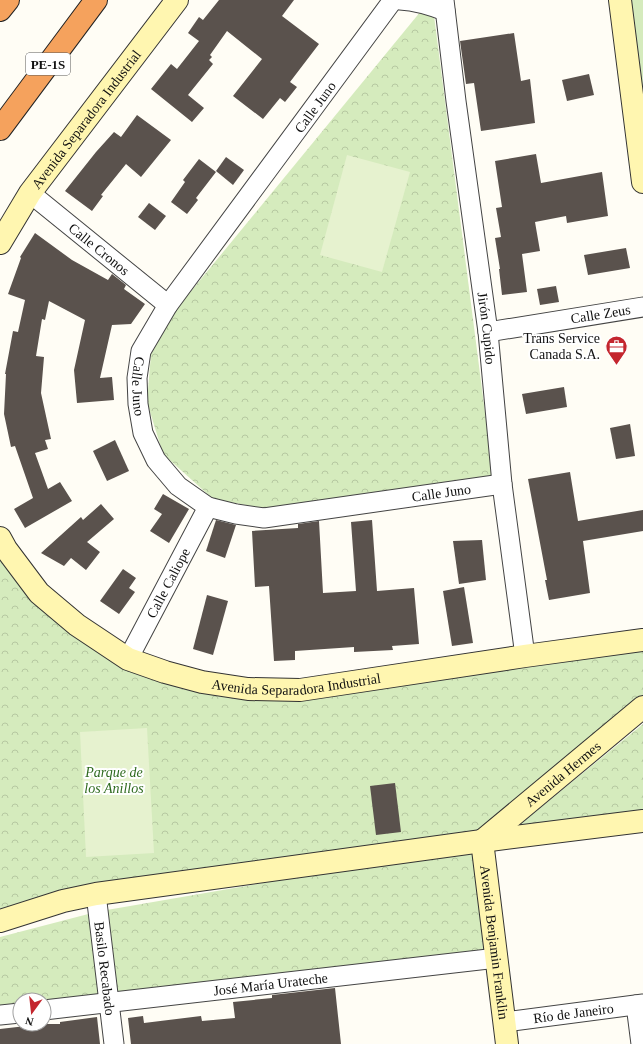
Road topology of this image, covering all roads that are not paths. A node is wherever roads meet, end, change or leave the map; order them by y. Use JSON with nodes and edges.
{"nodes":[{"id":1,"x":8,"y":0,"type":"edge"},
{"id":2,"x":96,"y":0,"type":"edge"},
{"id":3,"x":177,"y":0,"type":"edge"},
{"id":4,"x":393,"y":0,"type":"edge"},
{"id":5,"x":400,"y":0,"type":"edge"},
{"id":6,"x":620,"y":0,"type":"edge"},
{"id":7,"x":445,"y":5,"type":"edge"},
{"id":8,"x":0,"y":10,"type":"edge"},
{"id":9,"x":0,"y":129,"type":"edge"},
{"id":10,"x":643,"y":182,"type":"edge"},
{"id":11,"x":30,"y":193,"type":"junction"},
{"id":12,"x":0,"y":243,"type":"edge"},
{"id":13,"x":168,"y":304,"type":"junction"},
{"id":14,"x":643,"y":307,"type":"edge"},
{"id":15,"x":488,"y":332,"type":"junction"},
{"id":16,"x":502,"y":484,"type":"junction"},
{"id":17,"x":208,"y":507,"type":"junction"},
{"id":18,"x":0,"y":538,"type":"edge"},
{"id":19,"x":643,"y":640,"type":"edge"},
{"id":20,"x":525,"y":656,"type":"junction"},
{"id":21,"x":128,"y":659,"type":"junction"},
{"id":22,"x":643,"y":708,"type":"edge"},
{"id":23,"x":643,"y":821,"type":"edge"},
{"id":24,"x":482,"y":841,"type":"junction"},
{"id":25,"x":96,"y":894,"type":"junction"},
{"id":26,"x":0,"y":921,"type":"edge"},
{"id":27,"x":497,"y":958,"type":"junction"},
{"id":28,"x":109,"y":1003,"type":"junction"},
{"id":29,"x":640,"y":1005,"type":"edge"},
{"id":30,"x":52,"y":1009,"type":"edge"},
{"id":31,"x":12,"y":1014,"type":"edge"},
{"id":32,"x":0,"y":1015,"type":"edge"},
{"id":33,"x":504,"y":1022,"type":"junction"},
{"id":34,"x":114,"y":1044,"type":"edge"},
{"id":35,"x":507,"y":1044,"type":"edge"},
{"id":36,"x":641,"y":1044,"type":"edge"}],
"edges":[{"from":1,"to":8,"type":"highway"},
{"from":2,"to":9,"type":"highway","number":"PE-1S"},
{"from":3,"to":11,"type":"street","name":"Avenida Separadora Industrial"},
{"from":4,"to":13,"type":"street","name":"Calle Juno"},
{"from":5,"to":7,"type":"street"},
{"from":6,"to":10,"type":"street"},
{"from":7,"to":15,"type":"street","name":"Jirón Cupido"},
{"from":11,"to":12,"type":"street","name":"Avenida Separadora Industrial"},
{"from":11,"to":13,"type":"street","name":"Calle Cronos"},
{"from":13,"to":17,"type":"street","name":"Calle Juno"},
{"from":14,"to":15,"type":"street","name":"Calle Zeus"},
{"from":15,"to":16,"type":"street","name":"Jirón Cupido"},
{"from":16,"to":17,"type":"street","name":"Calle Juno"},
{"from":16,"to":20,"type":"street","name":"Jirón Cupido"},
{"from":17,"to":21,"type":"street","name":"Calle Caliope"},
{"from":18,"to":21,"type":"street","name":"Avenida Separadora Industrial"},
{"from":19,"to":20,"type":"street","name":"Avenida Separadora Industrial"},
{"from":20,"to":21,"type":"street","name":"Avenida Separadora Industrial"},
{"from":22,"to":24,"type":"street","name":"Avenida Hermes"},
{"from":23,"to":24,"type":"street"},
{"from":24,"to":25,"type":"street"},
{"from":24,"to":27,"type":"street","name":"Avenida Benjamin Franklin"},
{"from":25,"to":26,"type":"street"},
{"from":25,"to":28,"type":"street","name":"Basilo Recabado"},
{"from":27,"to":28,"type":"street","name":"José María Urateche"},
{"from":27,"to":33,"type":"street","name":"Avenida Benjamin Franklin"},
{"from":28,"to":30,"type":"street","name":"José María Urateche"},
{"from":28,"to":34,"type":"street","name":"Basilo Recabado"},
{"from":29,"to":33,"type":"street","name":"Río de Janeiro"},
{"from":29,"to":36,"type":"street"},
{"from":31,"to":32,"type":"street"},
{"from":33,"to":35,"type":"street","name":"Avenida Benjamin Franklin"}]}
